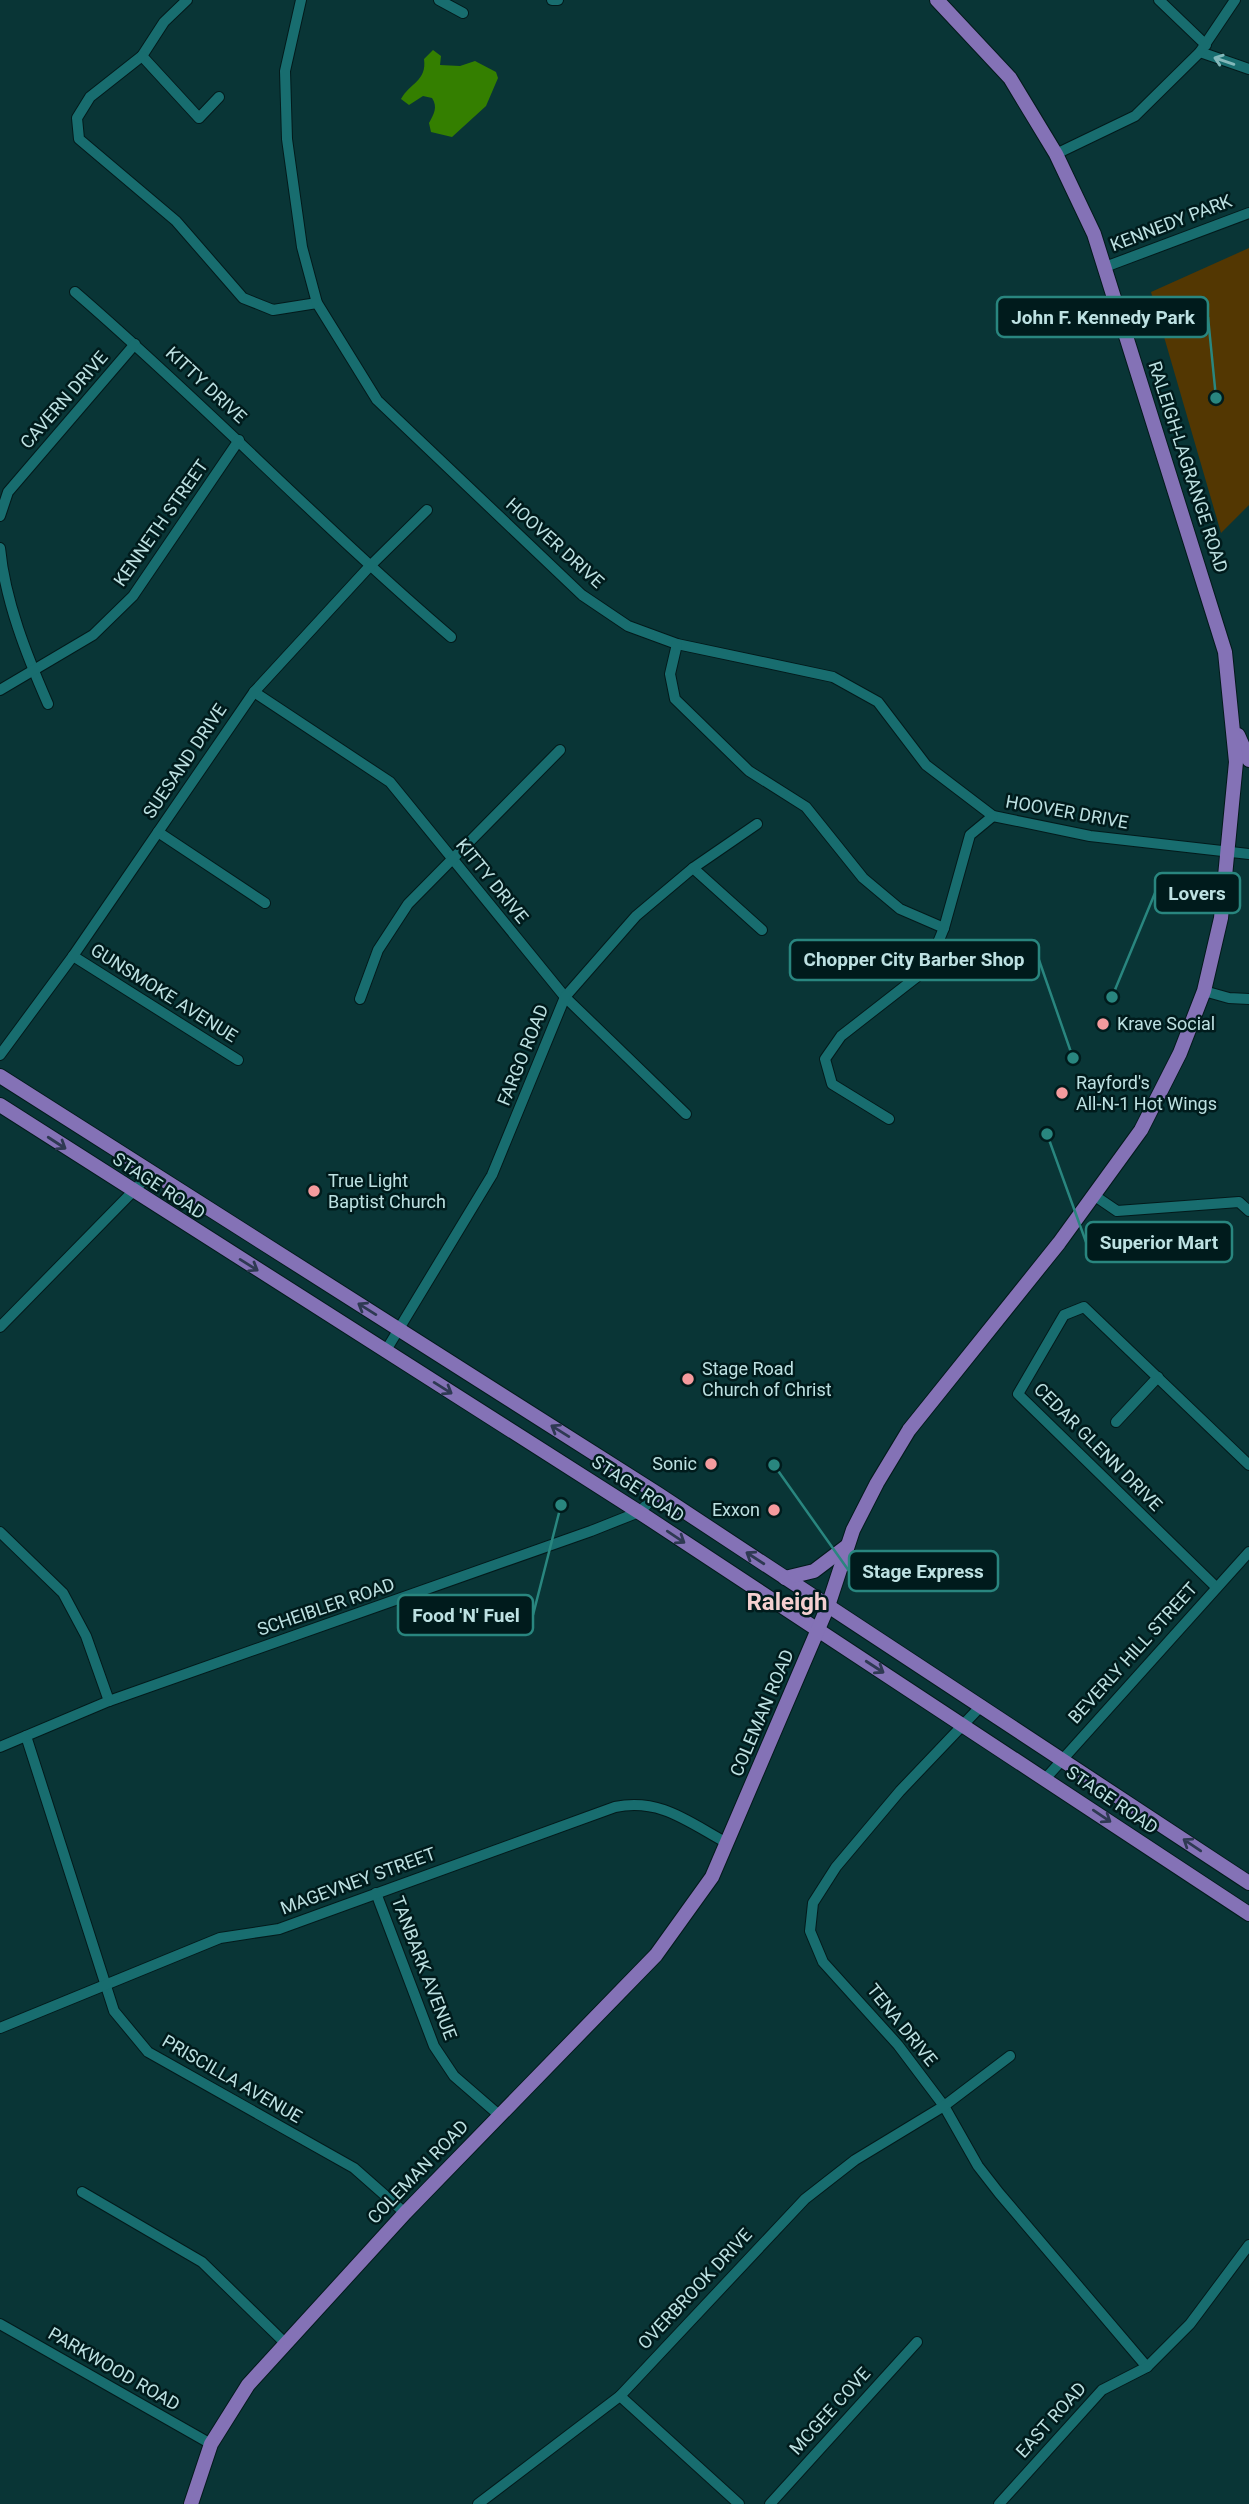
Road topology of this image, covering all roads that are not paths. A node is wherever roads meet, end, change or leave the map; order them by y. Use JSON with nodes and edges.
{"nodes":[{"id":1,"x":187,"y":0,"type":"edge"},
{"id":2,"x":301,"y":0,"type":"edge"},
{"id":3,"x":439,"y":0,"type":"edge"},
{"id":4,"x":552,"y":0,"type":"edge"},
{"id":5,"x":558,"y":0,"type":"edge"},
{"id":6,"x":937,"y":0,"type":"edge"},
{"id":7,"x":1159,"y":0,"type":"edge"},
{"id":8,"x":1235,"y":0,"type":"edge"},
{"id":9,"x":463,"y":13,"type":"dead end"},
{"id":10,"x":1203,"y":49,"type":"junction"},
{"id":11,"x":142,"y":56,"type":"junction"},
{"id":12,"x":1249,"y":69,"type":"edge"},
{"id":13,"x":219,"y":97,"type":"dead end"},
{"id":14,"x":1056,"y":154,"type":"junction"},
{"id":15,"x":1249,"y":213,"type":"edge"},
{"id":16,"x":1105,"y":267,"type":"junction"},
{"id":17,"x":75,"y":292,"type":"dead end"},
{"id":18,"x":317,"y":303,"type":"junction"},
{"id":19,"x":135,"y":344,"type":"junction"},
{"id":20,"x":239,"y":440,"type":"junction"},
{"id":21,"x":427,"y":510,"type":"dead end"},
{"id":22,"x":0,"y":516,"type":"edge"},
{"id":23,"x":0,"y":548,"type":"edge"},
{"id":24,"x":369,"y":567,"type":"junction"},
{"id":25,"x":451,"y":637,"type":"dead end"},
{"id":26,"x":677,"y":644,"type":"junction"},
{"id":27,"x":33,"y":669,"type":"junction"},
{"id":28,"x":0,"y":690,"type":"edge"},
{"id":29,"x":254,"y":692,"type":"junction"},
{"id":30,"x":48,"y":704,"type":"dead end"},
{"id":31,"x":1232,"y":721,"type":"junction"},
{"id":32,"x":561,"y":750,"type":"dead end"},
{"id":33,"x":1249,"y":760,"type":"edge"},
{"id":34,"x":993,"y":816,"type":"junction"},
{"id":35,"x":757,"y":824,"type":"dead end"},
{"id":36,"x":159,"y":832,"type":"junction"},
{"id":37,"x":1229,"y":852,"type":"junction"},
{"id":38,"x":1249,"y":854,"type":"edge"},
{"id":39,"x":451,"y":858,"type":"junction"},
{"id":40,"x":693,"y":868,"type":"junction"},
{"id":41,"x":265,"y":904,"type":"dead end"},
{"id":42,"x":944,"y":928,"type":"junction"},
{"id":43,"x":762,"y":930,"type":"dead end"},
{"id":44,"x":73,"y":956,"type":"junction"},
{"id":45,"x":1204,"y":991,"type":"junction"},
{"id":46,"x":565,"y":997,"type":"junction"},
{"id":47,"x":360,"y":999,"type":"dead end"},
{"id":48,"x":1249,"y":999,"type":"edge"},
{"id":49,"x":0,"y":1055,"type":"edge"},
{"id":50,"x":238,"y":1059,"type":"dead end"},
{"id":51,"x":0,"y":1076,"type":"edge"},
{"id":52,"x":0,"y":1105,"type":"edge"},
{"id":53,"x":687,"y":1114,"type":"dead end"},
{"id":54,"x":889,"y":1119,"type":"dead end"},
{"id":55,"x":150,"y":1174,"type":"junction"},
{"id":56,"x":132,"y":1192,"type":"junction"},
{"id":57,"x":1095,"y":1196,"type":"junction"},
{"id":58,"x":1249,"y":1211,"type":"edge"},
{"id":59,"x":0,"y":1327,"type":"edge"},
{"id":60,"x":399,"y":1329,"type":"junction"},
{"id":61,"x":385,"y":1352,"type":"junction"},
{"id":62,"x":1158,"y":1377,"type":"junction"},
{"id":63,"x":1116,"y":1422,"type":"dead end"},
{"id":64,"x":1249,"y":1465,"type":"edge"},
{"id":65,"x":658,"y":1494,"type":"junction"},
{"id":66,"x":639,"y":1512,"type":"junction"},
{"id":67,"x":0,"y":1532,"type":"edge"},
{"id":68,"x":847,"y":1546,"type":"junction"},
{"id":69,"x":1249,"y":1552,"type":"edge"},
{"id":70,"x":785,"y":1578,"type":"junction"},
{"id":71,"x":1216,"y":1587,"type":"junction"},
{"id":72,"x":828,"y":1606,"type":"junction"},
{"id":73,"x":818,"y":1630,"type":"junction"},
{"id":74,"x":109,"y":1701,"type":"junction"},
{"id":75,"x":982,"y":1705,"type":"junction"},
{"id":76,"x":963,"y":1724,"type":"junction"},
{"id":77,"x":26,"y":1737,"type":"junction"},
{"id":78,"x":0,"y":1747,"type":"edge"},
{"id":79,"x":1062,"y":1758,"type":"junction"},
{"id":80,"x":1045,"y":1779,"type":"junction"},
{"id":81,"x":727,"y":1843,"type":"junction"},
{"id":82,"x":1249,"y":1883,"type":"edge"},
{"id":83,"x":376,"y":1893,"type":"junction"},
{"id":84,"x":1249,"y":1914,"type":"edge"},
{"id":85,"x":107,"y":1984,"type":"junction"},
{"id":86,"x":0,"y":2028,"type":"edge"},
{"id":87,"x":1010,"y":2056,"type":"dead end"},
{"id":88,"x":944,"y":2106,"type":"junction"},
{"id":89,"x":499,"y":2115,"type":"junction"},
{"id":90,"x":82,"y":2192,"type":"dead end"},
{"id":91,"x":405,"y":2213,"type":"junction"},
{"id":92,"x":1249,"y":2245,"type":"edge"},
{"id":93,"x":0,"y":2324,"type":"edge"},
{"id":94,"x":284,"y":2342,"type":"junction"},
{"id":95,"x":917,"y":2342,"type":"dead end"},
{"id":96,"x":1147,"y":2367,"type":"junction"},
{"id":97,"x":620,"y":2396,"type":"junction"},
{"id":98,"x":211,"y":2444,"type":"junction"},
{"id":99,"x":191,"y":2504,"type":"edge"},
{"id":100,"x":478,"y":2504,"type":"edge"},
{"id":101,"x":739,"y":2504,"type":"edge"},
{"id":102,"x":770,"y":2504,"type":"edge"},
{"id":103,"x":999,"y":2504,"type":"edge"}],
"edges":[{"from":1,"to":11,"type":"street"},
{"from":2,"to":18,"type":"street","name":"HOOVER DRIVE"},
{"from":3,"to":9,"type":"street"},
{"from":4,"to":5,"type":"street"},
{"from":6,"to":14,"type":"main road","name":"RALEIGH-LAGRANGE ROAD"},
{"from":7,"to":10,"type":"street"},
{"from":8,"to":10,"type":"street"},
{"from":12,"to":10,"type":"street","one_way":true},
{"from":10,"to":14,"type":"street"},
{"from":11,"to":13,"type":"street"},
{"from":11,"to":18,"type":"street"},
{"from":14,"to":16,"type":"main road","name":"RALEIGH-LAGRANGE ROAD"},
{"from":15,"to":16,"type":"street","name":"KENNEDY PARK"},
{"from":16,"to":31,"type":"main road","name":"RALEIGH-LAGRANGE ROAD"},
{"from":17,"to":19,"type":"street","name":"KITTY DRIVE"},
{"from":18,"to":26,"type":"street","name":"HOOVER DRIVE"},
{"from":19,"to":20,"type":"street","name":"KITTY DRIVE"},
{"from":19,"to":22,"type":"street","name":"CAVERN DRIVE"},
{"from":20,"to":24,"type":"street","name":"KITTY DRIVE"},
{"from":20,"to":27,"type":"street","name":"KENNETH STREET"},
{"from":21,"to":24,"type":"street","name":"SUESAND DRIVE"},
{"from":23,"to":27,"type":"street"},
{"from":24,"to":25,"type":"street","name":"KITTY DRIVE"},
{"from":24,"to":29,"type":"street","name":"SUESAND DRIVE"},
{"from":26,"to":34,"type":"street","name":"HOOVER DRIVE"},
{"from":26,"to":42,"type":"street"},
{"from":27,"to":28,"type":"street","name":"KENNETH STREET"},
{"from":27,"to":30,"type":"street"},
{"from":29,"to":36,"type":"street","name":"SUESAND DRIVE"},
{"from":29,"to":39,"type":"street","name":"KITTY DRIVE"},
{"from":31,"to":33,"type":"main road"},
{"from":31,"to":37,"type":"main road","name":"RALEIGH-LAGRANGE ROAD"},
{"from":32,"to":39,"type":"street"},
{"from":34,"to":37,"type":"street","name":"HOOVER DRIVE"},
{"from":34,"to":42,"type":"street"},
{"from":35,"to":40,"type":"street","name":"FARGO ROAD"},
{"from":36,"to":41,"type":"street"},
{"from":36,"to":44,"type":"street","name":"SUESAND DRIVE"},
{"from":37,"to":38,"type":"street"},
{"from":37,"to":45,"type":"main road","name":"COLEMAN ROAD"},
{"from":39,"to":46,"type":"street","name":"KITTY DRIVE"},
{"from":39,"to":47,"type":"street"},
{"from":40,"to":43,"type":"street"},
{"from":40,"to":46,"type":"street","name":"FARGO ROAD"},
{"from":42,"to":54,"type":"street"},
{"from":44,"to":49,"type":"street","name":"SUESAND DRIVE"},
{"from":44,"to":50,"type":"street","name":"GUNSMOKE AVENUE"},
{"from":45,"to":48,"type":"street"},
{"from":45,"to":57,"type":"main road","name":"COLEMAN ROAD"},
{"from":46,"to":53,"type":"street","name":"KITTY DRIVE"},
{"from":46,"to":60,"type":"street","name":"FARGO ROAD"},
{"from":51,"to":55,"type":"main road","name":"STAGE ROAD"},
{"from":52,"to":56,"type":"main road","name":"STAGE ROAD","one_way":true},
{"from":55,"to":56,"type":"street"},
{"from":60,"to":55,"type":"main road","name":"STAGE ROAD","one_way":true},
{"from":56,"to":59,"type":"street"},
{"from":56,"to":61,"type":"main road","name":"STAGE ROAD","one_way":true},
{"from":57,"to":58,"type":"street"},
{"from":57,"to":68,"type":"main road","name":"COLEMAN ROAD"},
{"from":60,"to":61,"type":"street","name":"FARGO ROAD"},
{"from":65,"to":60,"type":"main road","name":"STAGE ROAD","one_way":true},
{"from":61,"to":66,"type":"main road","name":"STAGE ROAD","one_way":true},
{"from":62,"to":63,"type":"street"},
{"from":62,"to":64,"type":"street","name":"CEDAR GLENN DRIVE"},
{"from":62,"to":71,"type":"street","name":"CEDAR GLENN DRIVE"},
{"from":65,"to":66,"type":"street","name":"SCHEIBLER ROAD"},
{"from":70,"to":65,"type":"main road","name":"STAGE ROAD","one_way":true},
{"from":66,"to":73,"type":"main road","name":"STAGE ROAD","one_way":true},
{"from":66,"to":74,"type":"street","name":"SCHEIBLER ROAD"},
{"from":67,"to":74,"type":"street"},
{"from":68,"to":70,"type":"main road"},
{"from":68,"to":72,"type":"main road","name":"COLEMAN ROAD"},
{"from":69,"to":71,"type":"street","name":"BEVERLY HILL STREET"},
{"from":70,"to":72,"type":"main road","name":"STAGE ROAD"},
{"from":71,"to":79,"type":"street","name":"BEVERLY HILL STREET"},
{"from":72,"to":73,"type":"main road","name":"COLEMAN ROAD"},
{"from":72,"to":75,"type":"main road","name":"STAGE ROAD"},
{"from":73,"to":76,"type":"main road","name":"STAGE ROAD","one_way":true},
{"from":73,"to":81,"type":"main road","name":"COLEMAN ROAD"},
{"from":74,"to":77,"type":"street","name":"SCHEIBLER ROAD"},
{"from":75,"to":76,"type":"street","name":"TENA DRIVE"},
{"from":75,"to":79,"type":"main road","name":"STAGE ROAD"},
{"from":76,"to":80,"type":"main road","name":"STAGE ROAD"},
{"from":76,"to":88,"type":"street","name":"TENA DRIVE"},
{"from":77,"to":78,"type":"street","name":"SCHEIBLER ROAD"},
{"from":77,"to":85,"type":"street","name":"PRISCILLA AVENUE"},
{"from":79,"to":80,"type":"street","name":"BEVERLY HILL STREET"},
{"from":82,"to":79,"type":"main road","name":"STAGE ROAD","one_way":true},
{"from":80,"to":84,"type":"main road","name":"STAGE ROAD","one_way":true},
{"from":81,"to":83,"type":"street","name":"MAGEVNEY STREET"},
{"from":81,"to":89,"type":"main road","name":"COLEMAN ROAD"},
{"from":83,"to":85,"type":"street","name":"MAGEVNEY STREET"},
{"from":83,"to":89,"type":"street","name":"TANBARK AVENUE"},
{"from":85,"to":86,"type":"street","name":"MAGEVNEY STREET"},
{"from":85,"to":91,"type":"street","name":"PRISCILLA AVENUE"},
{"from":87,"to":88,"type":"street","name":"OVERBROOK DRIVE"},
{"from":88,"to":96,"type":"street","name":"TENA DRIVE"},
{"from":88,"to":97,"type":"street","name":"OVERBROOK DRIVE"},
{"from":89,"to":91,"type":"main road","name":"COLEMAN ROAD"},
{"from":90,"to":94,"type":"street"},
{"from":91,"to":94,"type":"main road","name":"COLEMAN ROAD"},
{"from":92,"to":96,"type":"street","name":"EAST ROAD"},
{"from":93,"to":98,"type":"street","name":"PARKWOOD ROAD"},
{"from":94,"to":98,"type":"main road","name":"COLEMAN ROAD"},
{"from":95,"to":102,"type":"street","name":"MCGEE COVE"},
{"from":96,"to":103,"type":"street","name":"EAST ROAD"},
{"from":97,"to":100,"type":"street","name":"OVERBROOK DRIVE"},
{"from":97,"to":101,"type":"street"},
{"from":98,"to":99,"type":"main road","name":"COLEMAN ROAD"}]}
